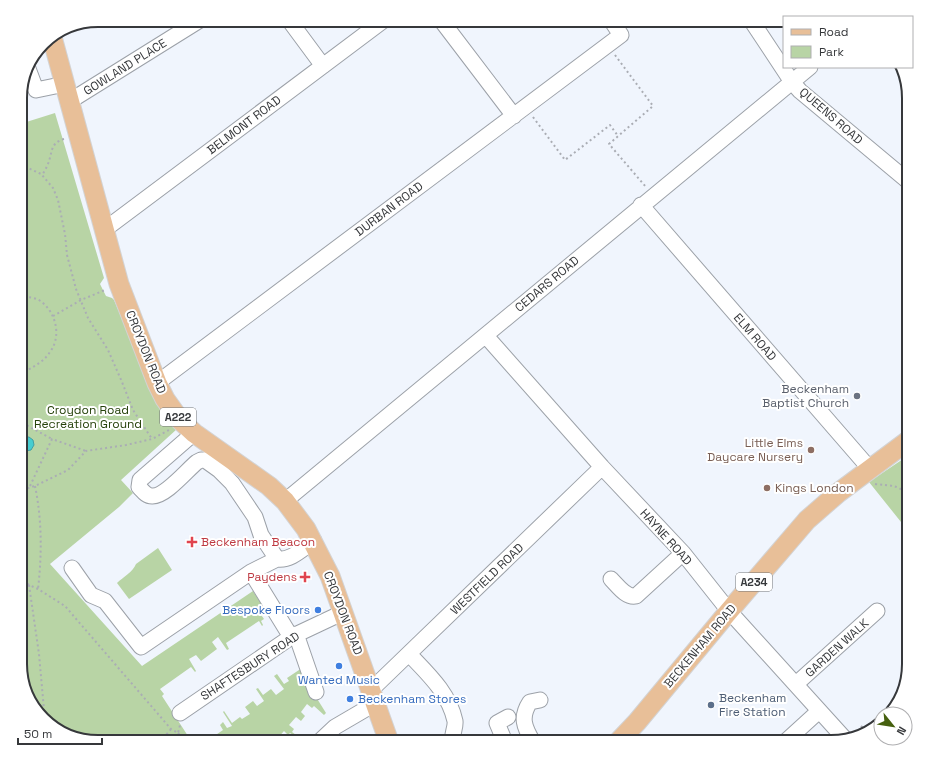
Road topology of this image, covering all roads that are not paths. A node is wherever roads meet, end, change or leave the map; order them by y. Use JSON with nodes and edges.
{"nodes":[{"id":1,"x":187,"y":27,"type":"edge"},
{"id":2,"x":294,"y":27,"type":"edge"},
{"id":3,"x":375,"y":27,"type":"edge"},
{"id":4,"x":447,"y":27,"type":"edge"},
{"id":5,"x":616,"y":27,"type":"edge"},
{"id":6,"x":756,"y":27,"type":"edge"},
{"id":7,"x":54,"y":43,"type":"edge"},
{"id":8,"x":323,"y":66,"type":"junction"},
{"id":9,"x":809,"y":68,"type":"edge"},
{"id":10,"x":30,"y":75,"type":"edge"},
{"id":11,"x":792,"y":82,"type":"junction"},
{"id":12,"x":67,"y":93,"type":"junction"},
{"id":13,"x":520,"y":111,"type":"junction"},
{"id":14,"x":902,"y":176,"type":"edge"},
{"id":15,"x":641,"y":205,"type":"junction"},
{"id":16,"x":104,"y":230,"type":"junction"},
{"id":17,"x":486,"y":336,"type":"junction"},
{"id":18,"x":157,"y":383,"type":"junction"},
{"id":19,"x":187,"y":426,"type":"junction"},
{"id":20,"x":902,"y":445,"type":"edge"},
{"id":21,"x":602,"y":467,"type":"junction"},
{"id":22,"x":863,"y":474,"type":"junction"},
{"id":23,"x":285,"y":501,"type":"junction"},
{"id":24,"x":314,"y":542,"type":"junction"},
{"id":25,"x":683,"y":553,"type":"junction"},
{"id":26,"x":277,"y":559,"type":"junction"},
{"id":27,"x":72,"y":568,"type":"dead end"},
{"id":28,"x":251,"y":572,"type":"junction"},
{"id":29,"x":611,"y":579,"type":"dead end"},
{"id":30,"x":729,"y":611,"type":"junction"},
{"id":31,"x":877,"y":611,"type":"dead end"},
{"id":32,"x":344,"y":612,"type":"junction"},
{"id":33,"x":293,"y":636,"type":"junction"},
{"id":34,"x":410,"y":655,"type":"junction"},
{"id":35,"x":796,"y":684,"type":"junction"},
{"id":36,"x":316,"y":692,"type":"dead end"},
{"id":37,"x":373,"y":697,"type":"junction"},
{"id":38,"x":540,"y":700,"type":"dead end"},
{"id":39,"x":818,"y":711,"type":"junction"},
{"id":40,"x":180,"y":713,"type":"road end"},
{"id":41,"x":508,"y":717,"type":"dead end"},
{"id":42,"x":840,"y":734,"type":"edge"},
{"id":43,"x":326,"y":735,"type":"edge"},
{"id":44,"x":387,"y":735,"type":"edge"},
{"id":45,"x":453,"y":735,"type":"edge"},
{"id":46,"x":502,"y":735,"type":"edge"},
{"id":47,"x":529,"y":735,"type":"edge"},
{"id":48,"x":625,"y":735,"type":"edge"},
{"id":49,"x":792,"y":735,"type":"edge"}],
"edges":[{"from":1,"to":12,"type":"street","name":"GOWLAND PLACE"},
{"from":2,"to":8,"type":"street"},
{"from":3,"to":8,"type":"street","name":"BELMONT ROAD"},
{"from":4,"to":13,"type":"street"},
{"from":5,"to":13,"type":"street","name":"DURBAN ROAD"},
{"from":6,"to":11,"type":"street","name":"QUEENS ROAD"},
{"from":7,"to":12,"type":"main road","name":"CROYDON ROAD","number":"A222"},
{"from":8,"to":16,"type":"street","name":"BELMONT ROAD"},
{"from":9,"to":11,"type":"street","name":"CEDARS ROAD"},
{"from":10,"to":12,"type":"street"},
{"from":11,"to":14,"type":"street","name":"QUEENS ROAD"},
{"from":11,"to":15,"type":"street","name":"CEDARS ROAD"},
{"from":12,"to":16,"type":"main road","name":"CROYDON ROAD","number":"A222"},
{"from":13,"to":18,"type":"street","name":"DURBAN ROAD"},
{"from":15,"to":17,"type":"street","name":"CEDARS ROAD"},
{"from":15,"to":22,"type":"street","name":"ELM ROAD"},
{"from":16,"to":18,"type":"main road","name":"CROYDON ROAD","number":"A222"},
{"from":17,"to":21,"type":"street","name":"HAYNE ROAD"},
{"from":17,"to":23,"type":"street","name":"CEDARS ROAD"},
{"from":18,"to":19,"type":"main road","name":"CROYDON ROAD","number":"A222"},
{"from":19,"to":23,"type":"main road","name":"CROYDON ROAD","number":"A222"},
{"from":19,"to":26,"type":"street"},
{"from":20,"to":22,"type":"main road","name":"BECKENHAM ROAD","number":"A234"},
{"from":21,"to":25,"type":"street","name":"HAYNE ROAD"},
{"from":21,"to":34,"type":"street","name":"WESTFIELD ROAD"},
{"from":22,"to":30,"type":"main road","name":"BECKENHAM ROAD","number":"A234"},
{"from":23,"to":24,"type":"main road","name":"CROYDON ROAD","number":"A222"},
{"from":24,"to":26,"type":"street"},
{"from":24,"to":32,"type":"main road","name":"CROYDON ROAD","number":"A222"},
{"from":25,"to":29,"type":"street"},
{"from":25,"to":30,"type":"street","name":"HAYNE ROAD"},
{"from":26,"to":28,"type":"street"},
{"from":27,"to":28,"type":"street"},
{"from":28,"to":33,"type":"street"},
{"from":30,"to":35,"type":"street","name":"HAYNE ROAD"},
{"from":30,"to":48,"type":"main road","name":"BECKENHAM ROAD","number":"A234"},
{"from":31,"to":35,"type":"street","name":"GARDEN WALK"},
{"from":32,"to":33,"type":"street","name":"SHAFTESBURY ROAD"},
{"from":32,"to":37,"type":"main road","name":"CROYDON ROAD","number":"A222"},
{"from":33,"to":36,"type":"street"},
{"from":33,"to":40,"type":"street","name":"SHAFTESBURY ROAD"},
{"from":34,"to":37,"type":"street","name":"WESTFIELD ROAD"},
{"from":34,"to":45,"type":"street"},
{"from":35,"to":39,"type":"street","name":"HAYNE ROAD"},
{"from":37,"to":43,"type":"street","name":"WESTFIELD ROAD"},
{"from":37,"to":44,"type":"main road","name":"CROYDON ROAD","number":"A222"},
{"from":38,"to":47,"type":"street"},
{"from":39,"to":42,"type":"street","name":"HAYNE ROAD"},
{"from":39,"to":49,"type":"street"},
{"from":41,"to":46,"type":"street"}]}
